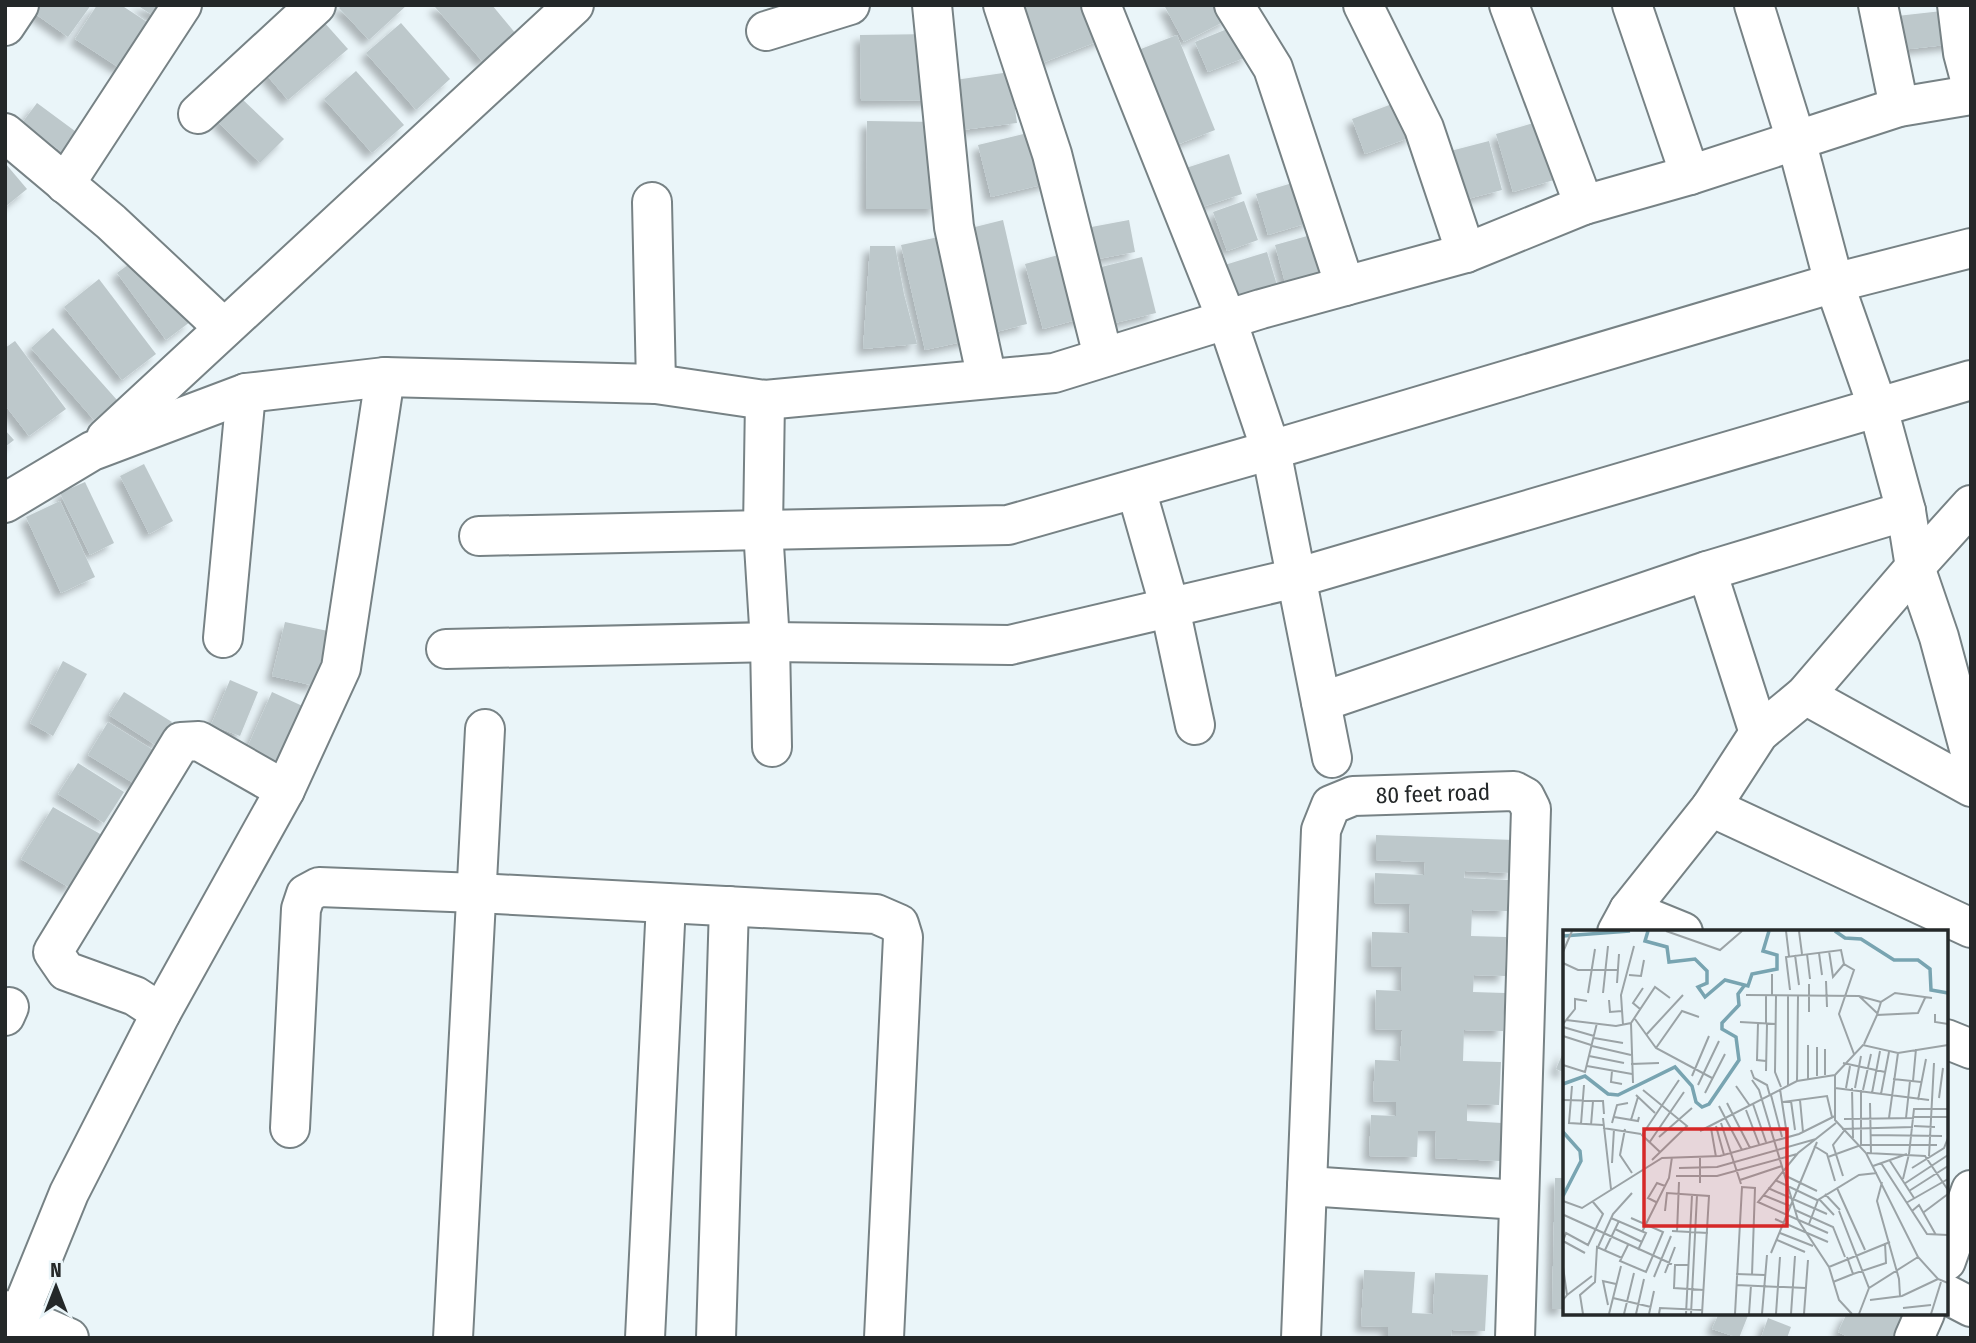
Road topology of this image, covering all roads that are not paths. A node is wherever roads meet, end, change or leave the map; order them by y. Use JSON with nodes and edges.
{"nodes":[{"id":1,"x":19,"y":5,"type":"edge"},
{"id":2,"x":182,"y":5,"type":"edge"},
{"id":3,"x":316,"y":5,"type":"edge"},
{"id":4,"x":574,"y":5,"type":"edge"},
{"id":5,"x":850,"y":5,"type":"edge"},
{"id":6,"x":932,"y":5,"type":"edge"},
{"id":7,"x":1003,"y":5,"type":"edge"},
{"id":8,"x":1101,"y":5,"type":"edge"},
{"id":9,"x":1234,"y":5,"type":"edge"},
{"id":10,"x":1363,"y":5,"type":"edge"},
{"id":11,"x":1509,"y":5,"type":"edge"},
{"id":12,"x":1632,"y":5,"type":"edge"},
{"id":13,"x":1754,"y":5,"type":"edge"},
{"id":14,"x":1878,"y":5,"type":"edge"},
{"id":15,"x":1957,"y":5,"type":"edge"},
{"id":16,"x":5,"y":26,"type":"edge"},
{"id":17,"x":766,"y":31,"type":"dead end"},
{"id":18,"x":1968,"y":62,"type":"edge"},
{"id":19,"x":1971,"y":95,"type":"edge"},
{"id":20,"x":1899,"y":107,"type":"junction"},
{"id":21,"x":198,"y":114,"type":"dead end"},
{"id":22,"x":5,"y":133,"type":"edge"},
{"id":23,"x":1797,"y":140,"type":"junction"},
{"id":24,"x":1690,"y":175,"type":"junction"},
{"id":25,"x":65,"y":184,"type":"junction"},
{"id":26,"x":652,"y":202,"type":"dead end"},
{"id":27,"x":1584,"y":205,"type":"junction"},
{"id":28,"x":1971,"y":248,"type":"edge"},
{"id":29,"x":1466,"y":254,"type":"junction"},
{"id":30,"x":1834,"y":283,"type":"junction"},
{"id":31,"x":1345,"y":286,"type":"junction"},
{"id":32,"x":1227,"y":320,"type":"junction"},
{"id":33,"x":224,"y":328,"type":"junction"},
{"id":34,"x":1103,"y":356,"type":"junction"},
{"id":35,"x":385,"y":377,"type":"junction"},
{"id":36,"x":987,"y":379,"type":"junction"},
{"id":37,"x":1971,"y":380,"type":"edge"},
{"id":38,"x":656,"y":384,"type":"junction"},
{"id":39,"x":246,"y":393,"type":"junction"},
{"id":40,"x":765,"y":400,"type":"junction"},
{"id":41,"x":1878,"y":408,"type":"junction"},
{"id":42,"x":1271,"y":450,"type":"junction"},
{"id":43,"x":92,"y":451,"type":"junction"},
{"id":44,"x":1136,"y":489,"type":"junction"},
{"id":45,"x":5,"y":503,"type":"edge"},
{"id":46,"x":1906,"y":511,"type":"junction"},
{"id":47,"x":1968,"y":511,"type":"edge"},
{"id":48,"x":763,"y":529,"type":"junction"},
{"id":49,"x":479,"y":537,"type":"dead end"},
{"id":50,"x":1915,"y":566,"type":"junction"},
{"id":51,"x":1707,"y":571,"type":"junction"},
{"id":52,"x":1296,"y":578,"type":"junction"},
{"id":53,"x":1170,"y":608,"type":"junction"},
{"id":54,"x":223,"y":638,"type":"dead end"},
{"id":55,"x":770,"y":642,"type":"junction"},
{"id":56,"x":1955,"y":645,"type":"edge"},
{"id":57,"x":446,"y":649,"type":"dead end"},
{"id":58,"x":1805,"y":695,"type":"junction"},
{"id":59,"x":1321,"y":702,"type":"junction"},
{"id":60,"x":1195,"y":724,"type":"dead end"},
{"id":61,"x":485,"y":729,"type":"dead end"},
{"id":62,"x":1759,"y":733,"type":"junction"},
{"id":63,"x":772,"y":747,"type":"dead end"},
{"id":64,"x":1971,"y":756,"type":"edge"},
{"id":65,"x":1332,"y":758,"type":"dead end"},
{"id":66,"x":1971,"y":787,"type":"edge"},
{"id":67,"x":285,"y":790,"type":"junction"},
{"id":68,"x":1711,"y":807,"type":"junction"},
{"id":69,"x":477,"y":893,"type":"junction"},
{"id":70,"x":666,"y":903,"type":"junction"},
{"id":71,"x":729,"y":906,"type":"junction"},
{"id":72,"x":1623,"y":921,"type":"edge"},
{"id":73,"x":1971,"y":928,"type":"edge"},
{"id":74,"x":1672,"y":930,"type":"edge"},
{"id":75,"x":161,"y":1013,"type":"junction"},
{"id":76,"x":1948,"y":1040,"type":"edge"},
{"id":77,"x":1971,"y":1049,"type":"edge"},
{"id":78,"x":290,"y":1128,"type":"dead end"},
{"id":79,"x":1948,"y":1178,"type":"edge"},
{"id":80,"x":1307,"y":1186,"type":"junction"},
{"id":81,"x":1971,"y":1189,"type":"edge"},
{"id":82,"x":1519,"y":1200,"type":"junction"},
{"id":83,"x":1948,"y":1255,"type":"edge"},
{"id":84,"x":1948,"y":1295,"type":"edge"},
{"id":85,"x":1971,"y":1307,"type":"edge"},
{"id":86,"x":1924,"y":1315,"type":"edge"},
{"id":87,"x":12,"y":1321,"type":"edge"},
{"id":88,"x":69,"y":1338,"type":"edge"},
{"id":89,"x":453,"y":1338,"type":"edge"},
{"id":90,"x":645,"y":1338,"type":"edge"},
{"id":91,"x":716,"y":1338,"type":"edge"},
{"id":92,"x":884,"y":1338,"type":"edge"},
{"id":93,"x":1301,"y":1338,"type":"edge"},
{"id":94,"x":1515,"y":1338,"type":"edge"},
{"id":95,"x":1913,"y":1338,"type":"edge"}],
"edges":[{"from":1,"to":16,"type":"street"},
{"from":2,"to":25,"type":"street"},
{"from":3,"to":21,"type":"street"},
{"from":4,"to":33,"type":"street"},
{"from":5,"to":17,"type":"street"},
{"from":6,"to":36,"type":"street"},
{"from":7,"to":34,"type":"street"},
{"from":8,"to":32,"type":"street"},
{"from":9,"to":31,"type":"street"},
{"from":10,"to":29,"type":"street"},
{"from":11,"to":27,"type":"street"},
{"from":12,"to":24,"type":"street"},
{"from":13,"to":23,"type":"street"},
{"from":14,"to":20,"type":"street"},
{"from":15,"to":18,"type":"street"},
{"from":19,"to":20,"type":"street"},
{"from":20,"to":23,"type":"street"},
{"from":22,"to":25,"type":"street"},
{"from":23,"to":24,"type":"street"},
{"from":23,"to":30,"type":"street"},
{"from":24,"to":27,"type":"street"},
{"from":25,"to":33,"type":"street"},
{"from":26,"to":38,"type":"street"},
{"from":27,"to":29,"type":"street"},
{"from":28,"to":30,"type":"street"},
{"from":29,"to":31,"type":"street"},
{"from":30,"to":41,"type":"street"},
{"from":30,"to":42,"type":"street"},
{"from":31,"to":32,"type":"street"},
{"from":32,"to":34,"type":"street"},
{"from":32,"to":42,"type":"street"},
{"from":33,"to":43,"type":"street"},
{"from":34,"to":36,"type":"street"},
{"from":35,"to":38,"type":"street"},
{"from":35,"to":39,"type":"street"},
{"from":35,"to":67,"type":"street"},
{"from":36,"to":40,"type":"street"},
{"from":37,"to":41,"type":"street"},
{"from":38,"to":40,"type":"street"},
{"from":39,"to":43,"type":"street"},
{"from":39,"to":54,"type":"street"},
{"from":40,"to":48,"type":"street"},
{"from":41,"to":46,"type":"street"},
{"from":41,"to":52,"type":"street"},
{"from":42,"to":44,"type":"street"},
{"from":42,"to":52,"type":"street"},
{"from":43,"to":45,"type":"street"},
{"from":44,"to":48,"type":"street"},
{"from":44,"to":53,"type":"street"},
{"from":46,"to":50,"type":"street"},
{"from":46,"to":51,"type":"street"},
{"from":47,"to":50,"type":"street"},
{"from":48,"to":49,"type":"street"},
{"from":48,"to":55,"type":"street"},
{"from":50,"to":56,"type":"street"},
{"from":50,"to":58,"type":"street"},
{"from":51,"to":59,"type":"street"},
{"from":51,"to":62,"type":"street"},
{"from":52,"to":53,"type":"street"},
{"from":52,"to":59,"type":"street"},
{"from":53,"to":55,"type":"street"},
{"from":53,"to":60,"type":"street"},
{"from":55,"to":57,"type":"street"},
{"from":55,"to":63,"type":"street"},
{"from":56,"to":64,"type":"street"},
{"from":58,"to":62,"type":"street"},
{"from":58,"to":66,"type":"street"},
{"from":59,"to":65,"type":"street"},
{"from":61,"to":69,"type":"street"},
{"from":62,"to":68,"type":"street"},
{"from":67,"to":75,"type":"street"},
{"from":67,"to":75,"type":"street"},
{"from":68,"to":72,"type":"street"},
{"from":68,"to":73,"type":"street"},
{"from":69,"to":70,"type":"street"},
{"from":69,"to":78,"type":"street"},
{"from":69,"to":89,"type":"street"},
{"from":70,"to":71,"type":"street"},
{"from":70,"to":90,"type":"street"},
{"from":71,"to":91,"type":"street"},
{"from":71,"to":92,"type":"street"},
{"from":72,"to":74,"type":"street"},
{"from":75,"to":87,"type":"street"},
{"from":76,"to":77,"type":"street"},
{"from":79,"to":81,"type":"street"},
{"from":80,"to":82,"type":"street"},
{"from":80,"to":82,"type":"street","name":"80 feet road"},
{"from":80,"to":93,"type":"street","name":"80 feet road"},
{"from":81,"to":83,"type":"street"},
{"from":82,"to":94,"type":"street","name":"80 feet road"},
{"from":84,"to":85,"type":"street"},
{"from":86,"to":95,"type":"street"},
{"from":87,"to":88,"type":"street"}]}
